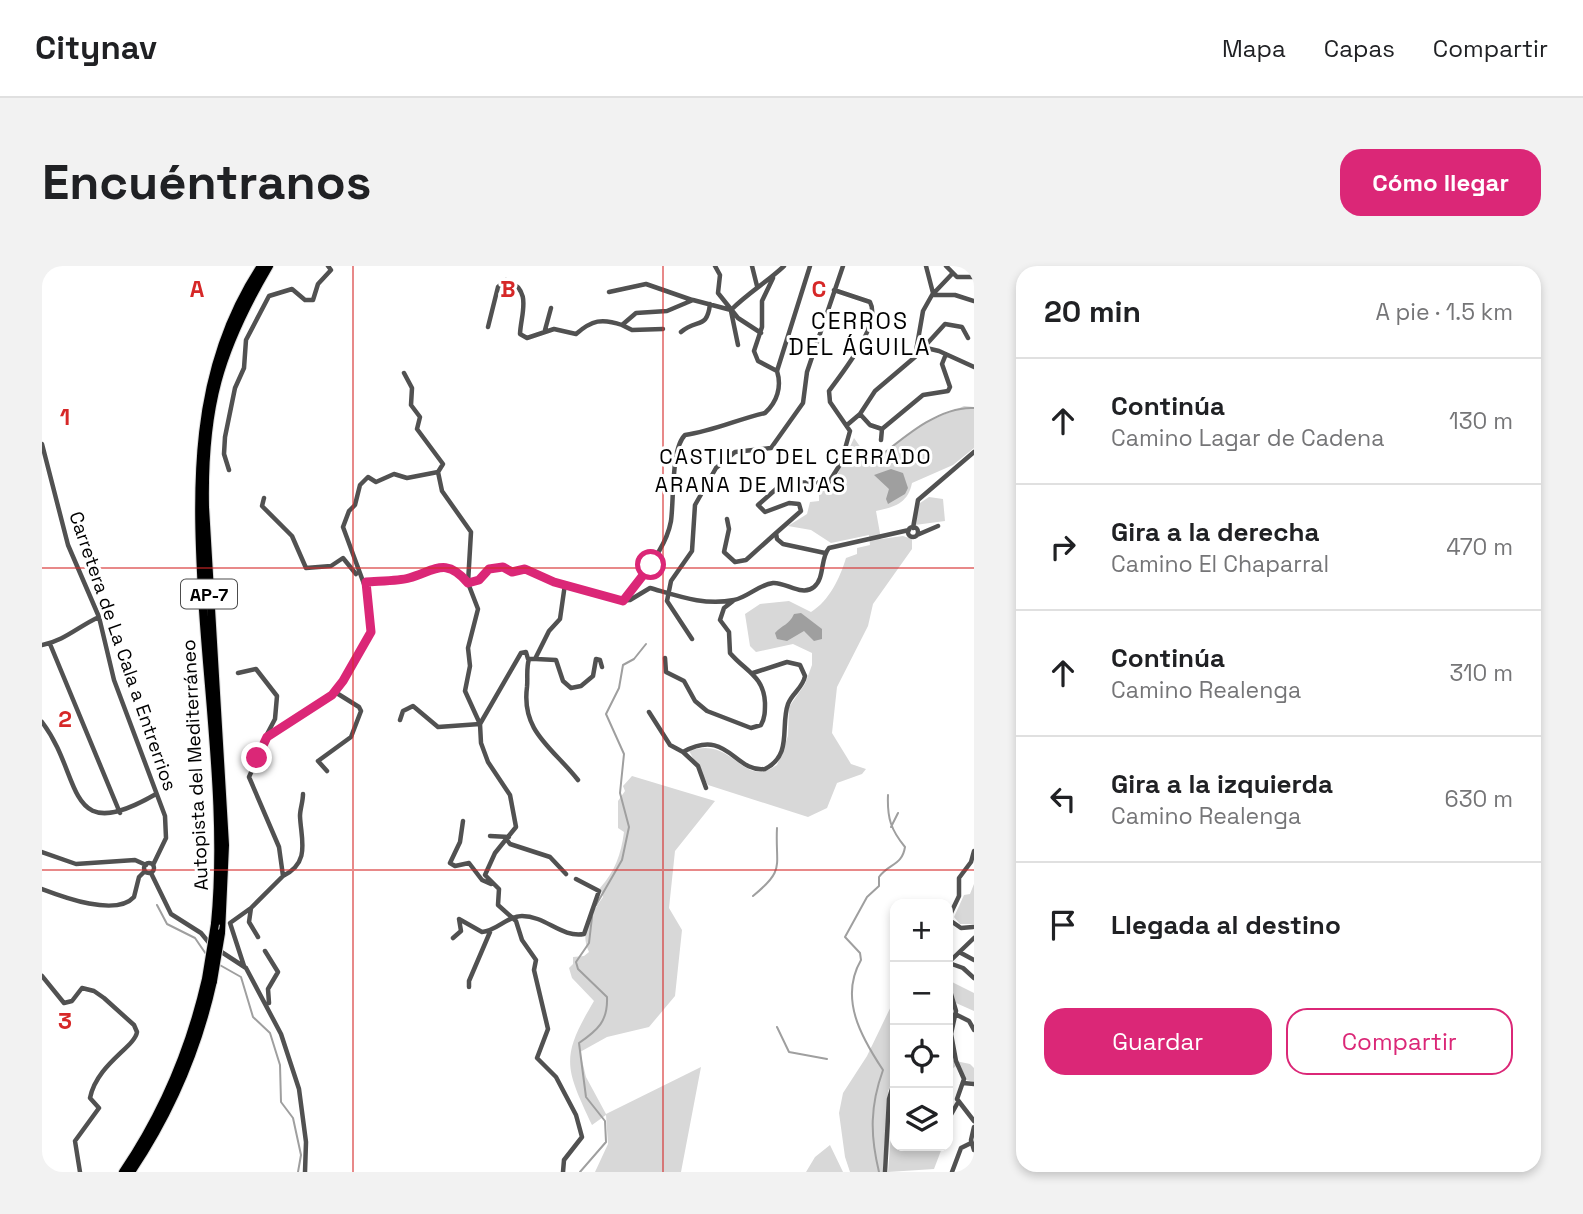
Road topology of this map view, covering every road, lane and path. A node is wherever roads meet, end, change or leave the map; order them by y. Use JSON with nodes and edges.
{"nodes":[{"id":1,"x":261,"y":266,"type":"edge"},
{"id":2,"x":269,"y":266,"type":"edge"},
{"id":3,"x":328,"y":266,"type":"edge"},
{"id":4,"x":715,"y":266,"type":"edge"},
{"id":5,"x":752,"y":266,"type":"edge"},
{"id":6,"x":784,"y":266,"type":"edge"},
{"id":7,"x":810,"y":266,"type":"edge"},
{"id":8,"x":843,"y":266,"type":"edge"},
{"id":9,"x":926,"y":266,"type":"edge"},
{"id":10,"x":946,"y":266,"type":"edge"},
{"id":11,"x":952,"y":274,"type":"junction"},
{"id":12,"x":974,"y":277,"type":"edge"},
{"id":13,"x":773,"y":278,"type":"junction"},
{"id":14,"x":757,"y":286,"type":"junction"},
{"id":15,"x":834,"y":290,"type":"junction"},
{"id":16,"x":609,"y":292,"type":"dead end"},
{"id":17,"x":932,"y":294,"type":"junction"},
{"id":18,"x":692,"y":300,"type":"junction"},
{"id":19,"x":974,"y":301,"type":"edge"},
{"id":20,"x":710,"y":304,"type":"junction"},
{"id":21,"x":551,"y":308,"type":"dead end"},
{"id":22,"x":731,"y":310,"type":"junction"},
{"id":23,"x":622,"y":326,"type":"junction"},
{"id":24,"x":488,"y":327,"type":"dead end"},
{"id":25,"x":663,"y":329,"type":"dead end"},
{"id":26,"x":545,"y":330,"type":"junction"},
{"id":27,"x":681,"y":332,"type":"dead end"},
{"id":28,"x":761,"y":332,"type":"junction"},
{"id":29,"x":968,"y":338,"type":"dead end"},
{"id":30,"x":737,"y":345,"type":"dead end"},
{"id":31,"x":921,"y":347,"type":"junction"},
{"id":32,"x":946,"y":354,"type":"junction"},
{"id":33,"x":974,"y":367,"type":"edge"},
{"id":34,"x":777,"y":371,"type":"junction"},
{"id":35,"x":404,"y":373,"type":"dead end"},
{"id":36,"x":860,"y":414,"type":"junction"},
{"id":37,"x":847,"y":425,"type":"junction"},
{"id":38,"x":882,"y":429,"type":"junction"},
{"id":39,"x":881,"y":440,"type":"dead end"},
{"id":40,"x":42,"y":444,"type":"edge"},
{"id":41,"x":974,"y":452,"type":"edge"},
{"id":42,"x":229,"y":470,"type":"dead end"},
{"id":43,"x":438,"y":472,"type":"junction"},
{"id":44,"x":264,"y":498,"type":"dead end"},
{"id":45,"x":727,"y":519,"type":"dead end"},
{"id":46,"x":776,"y":533,"type":"junction"},
{"id":47,"x":825,"y":553,"type":"junction"},
{"id":48,"x":363,"y":582,"type":"junction"},
{"id":49,"x":468,"y":583,"type":"junction"},
{"id":50,"x":565,"y":584,"type":"junction"},
{"id":51,"x":668,"y":595,"type":"junction"},
{"id":52,"x":734,"y":600,"type":"junction"},
{"id":53,"x":623,"y":601,"type":"junction"},
{"id":54,"x":99,"y":617,"type":"junction"},
{"id":55,"x":692,"y":639,"type":"dead end"},
{"id":56,"x":50,"y":644,"type":"junction"},
{"id":57,"x":42,"y":645,"type":"edge"},
{"id":58,"x":665,"y":658,"type":"dead end"},
{"id":59,"x":532,"y":659,"type":"junction"},
{"id":60,"x":602,"y":667,"type":"dead end"},
{"id":61,"x":238,"y":673,"type":"dead end"},
{"id":62,"x":753,"y":673,"type":"junction"},
{"id":63,"x":335,"y":692,"type":"junction"},
{"id":64,"x":649,"y":712,"type":"dead end"},
{"id":65,"x":400,"y":720,"type":"dead end"},
{"id":66,"x":42,"y":722,"type":"edge"},
{"id":67,"x":480,"y":724,"type":"junction"},
{"id":68,"x":265,"y":739,"type":"junction"},
{"id":69,"x":683,"y":752,"type":"junction"},
{"id":70,"x":327,"y":771,"type":"dead end"},
{"id":71,"x":578,"y":780,"type":"dead end"},
{"id":72,"x":706,"y":788,"type":"dead end"},
{"id":73,"x":156,"y":794,"type":"junction"},
{"id":74,"x":303,"y":794,"type":"dead end"},
{"id":75,"x":120,"y":813,"type":"junction"},
{"id":76,"x":463,"y":821,"type":"dead end"},
{"id":77,"x":489,"y":836,"type":"dead end"},
{"id":78,"x":508,"y":839,"type":"junction"},
{"id":79,"x":974,"y":850,"type":"edge"},
{"id":80,"x":42,"y":852,"type":"edge"},
{"id":81,"x":147,"y":870,"type":"junction"},
{"id":82,"x":566,"y":874,"type":"dead end"},
{"id":83,"x":283,"y":876,"type":"junction"},
{"id":84,"x":576,"y":879,"type":"dead end"},
{"id":85,"x":492,"y":884,"type":"junction"},
{"id":86,"x":42,"y":889,"type":"edge"},
{"id":87,"x":251,"y":908,"type":"junction"},
{"id":88,"x":953,"y":909,"type":"edge"},
{"id":89,"x":513,"y":918,"type":"junction"},
{"id":90,"x":953,"y":922,"type":"edge"},
{"id":91,"x":972,"y":927,"type":"edge"},
{"id":92,"x":491,"y":931,"type":"junction"},
{"id":93,"x":258,"y":937,"type":"dead end"},
{"id":94,"x":453,"y":938,"type":"dead end"},
{"id":95,"x":974,"y":938,"type":"edge"},
{"id":96,"x":265,"y":951,"type":"dead end"},
{"id":97,"x":961,"y":953,"type":"junction"},
{"id":98,"x":974,"y":960,"type":"edge"},
{"id":99,"x":949,"y":962,"type":"edge"},
{"id":100,"x":953,"y":965,"type":"edge"},
{"id":101,"x":244,"y":966,"type":"junction"},
{"id":102,"x":42,"y":976,"type":"edge"},
{"id":103,"x":974,"y":978,"type":"edge"},
{"id":104,"x":210,"y":980,"type":"junction"},
{"id":105,"x":469,"y":988,"type":"dead end"},
{"id":106,"x":269,"y":1003,"type":"dead end"},
{"id":107,"x":953,"y":1003,"type":"edge"},
{"id":108,"x":956,"y":1014,"type":"junction"},
{"id":109,"x":974,"y":1030,"type":"edge"},
{"id":110,"x":962,"y":1083,"type":"junction"},
{"id":111,"x":974,"y":1084,"type":"edge"},
{"id":112,"x":892,"y":1088,"type":"edge"},
{"id":113,"x":958,"y":1103,"type":"junction"},
{"id":114,"x":953,"y":1112,"type":"edge"},
{"id":115,"x":974,"y":1121,"type":"edge"},
{"id":116,"x":974,"y":1127,"type":"edge"},
{"id":117,"x":971,"y":1143,"type":"junction"},
{"id":118,"x":974,"y":1150,"type":"edge"},
{"id":119,"x":80,"y":1172,"type":"edge"},
{"id":120,"x":123,"y":1172,"type":"edge"},
{"id":121,"x":131,"y":1172,"type":"edge"},
{"id":122,"x":304,"y":1172,"type":"edge"},
{"id":123,"x":563,"y":1172,"type":"edge"},
{"id":124,"x":885,"y":1172,"type":"edge"},
{"id":125,"x":953,"y":1172,"type":"edge"}],
"edges":[{"from":1,"to":104,"type":"highway","name":"Autopista del Mediterráneo","number":"AP-7","bridge":true},
{"from":2,"to":104,"type":"highway","name":"Autopista del Mediterráneo","number":"AP-7","bridge":true},
{"from":3,"to":42,"type":"street"},
{"from":4,"to":22,"type":"street"},
{"from":5,"to":14,"type":"street"},
{"from":6,"to":13,"type":"street"},
{"from":7,"to":34,"type":"street"},
{"from":8,"to":15,"type":"street"},
{"from":9,"to":17,"type":"street"},
{"from":10,"to":11,"type":"street"},
{"from":11,"to":12,"type":"street"},
{"from":11,"to":17,"type":"street"},
{"from":13,"to":14,"type":"street"},
{"from":13,"to":28,"type":"street"},
{"from":14,"to":22,"type":"street"},
{"from":15,"to":37,"type":"street"},
{"from":15,"to":51,"type":"street"},
{"from":16,"to":18,"type":"street"},
{"from":17,"to":19,"type":"street"},
{"from":17,"to":31,"type":"street"},
{"from":18,"to":20,"type":"street"},
{"from":18,"to":23,"type":"street"},
{"from":20,"to":22,"type":"street"},
{"from":20,"to":27,"type":"street"},
{"from":21,"to":26,"type":"street"},
{"from":22,"to":28,"type":"street"},
{"from":22,"to":30,"type":"street"},
{"from":23,"to":25,"type":"street"},
{"from":23,"to":26,"type":"street"},
{"from":24,"to":26,"type":"street"},
{"from":28,"to":34,"type":"street"},
{"from":29,"to":31,"type":"street"},
{"from":31,"to":32,"type":"street"},
{"from":31,"to":36,"type":"street"},
{"from":32,"to":33,"type":"street"},
{"from":32,"to":38,"type":"street"},
{"from":34,"to":53,"type":"street"},
{"from":35,"to":43,"type":"street"},
{"from":36,"to":37,"type":"street"},
{"from":36,"to":38,"type":"street"},
{"from":37,"to":46,"type":"street"},
{"from":38,"to":39,"type":"street"},
{"from":40,"to":54,"type":"street","name":"Carretera de La Cala a Entrerrios"},
{"from":41,"to":47,"type":"street"},
{"from":43,"to":48,"type":"street"},
{"from":43,"to":49,"type":"street"},
{"from":44,"to":48,"type":"street"},
{"from":45,"to":46,"type":"street"},
{"from":46,"to":47,"type":"street"},
{"from":47,"to":52,"type":"street"},
{"from":48,"to":49,"type":"street"},
{"from":48,"to":63,"type":"street"},
{"from":49,"to":50,"type":"street"},
{"from":49,"to":67,"type":"street"},
{"from":50,"to":53,"type":"street"},
{"from":50,"to":59,"type":"street"},
{"from":51,"to":52,"type":"street"},
{"from":51,"to":53,"type":"street"},
{"from":51,"to":55,"type":"street"},
{"from":52,"to":62,"type":"street"},
{"from":54,"to":56,"type":"street"},
{"from":54,"to":73,"type":"street","name":"Carretera de La Cala a Entrerrios"},
{"from":56,"to":57,"type":"street"},
{"from":56,"to":75,"type":"street"},
{"from":58,"to":62,"type":"street"},
{"from":59,"to":60,"type":"street"},
{"from":59,"to":67,"type":"street"},
{"from":59,"to":71,"type":"street"},
{"from":61,"to":68,"type":"street"},
{"from":62,"to":69,"type":"street"},
{"from":63,"to":68,"type":"street"},
{"from":63,"to":70,"type":"street"},
{"from":64,"to":69,"type":"street"},
{"from":65,"to":67,"type":"street"},
{"from":66,"to":75,"type":"street"},
{"from":67,"to":78,"type":"street"},
{"from":68,"to":83,"type":"street"},
{"from":69,"to":72,"type":"street"},
{"from":73,"to":75,"type":"street"},
{"from":73,"to":81,"type":"street","name":"Carretera de La Cala a Entrerrios"},
{"from":74,"to":83,"type":"street"},
{"from":76,"to":85,"type":"street"},
{"from":77,"to":78,"type":"street"},
{"from":78,"to":82,"type":"street"},
{"from":78,"to":85,"type":"street"},
{"from":79,"to":88,"type":"street"},
{"from":80,"to":81,"type":"street"},
{"from":81,"to":86,"type":"street"},
{"from":81,"to":101,"type":"street"},
{"from":83,"to":87,"type":"street"},
{"from":84,"to":89,"type":"street"},
{"from":85,"to":89,"type":"street"},
{"from":87,"to":93,"type":"street"},
{"from":87,"to":101,"type":"street"},
{"from":89,"to":92,"type":"street"},
{"from":89,"to":123,"type":"street"},
{"from":90,"to":91,"type":"street"},
{"from":92,"to":94,"type":"street"},
{"from":92,"to":105,"type":"street"},
{"from":95,"to":97,"type":"street"},
{"from":96,"to":106,"type":"street"},
{"from":97,"to":98,"type":"street"},
{"from":97,"to":99,"type":"street"},
{"from":100,"to":103,"type":"street"},
{"from":101,"to":122,"type":"street"},
{"from":102,"to":119,"type":"street"},
{"from":104,"to":120,"type":"highway","name":"Autopista del Mediterráneo","number":"AP-7"},
{"from":104,"to":121,"type":"highway","name":"Autopista del Mediterráneo","number":"AP-7"},
{"from":107,"to":108,"type":"street"},
{"from":108,"to":109,"type":"street"},
{"from":108,"to":110,"type":"street"},
{"from":110,"to":111,"type":"street"},
{"from":110,"to":113,"type":"street"},
{"from":112,"to":124,"type":"street"},
{"from":113,"to":114,"type":"street"},
{"from":113,"to":115,"type":"street"},
{"from":116,"to":117,"type":"street"},
{"from":117,"to":118,"type":"street"},
{"from":117,"to":125,"type":"street"}]}
